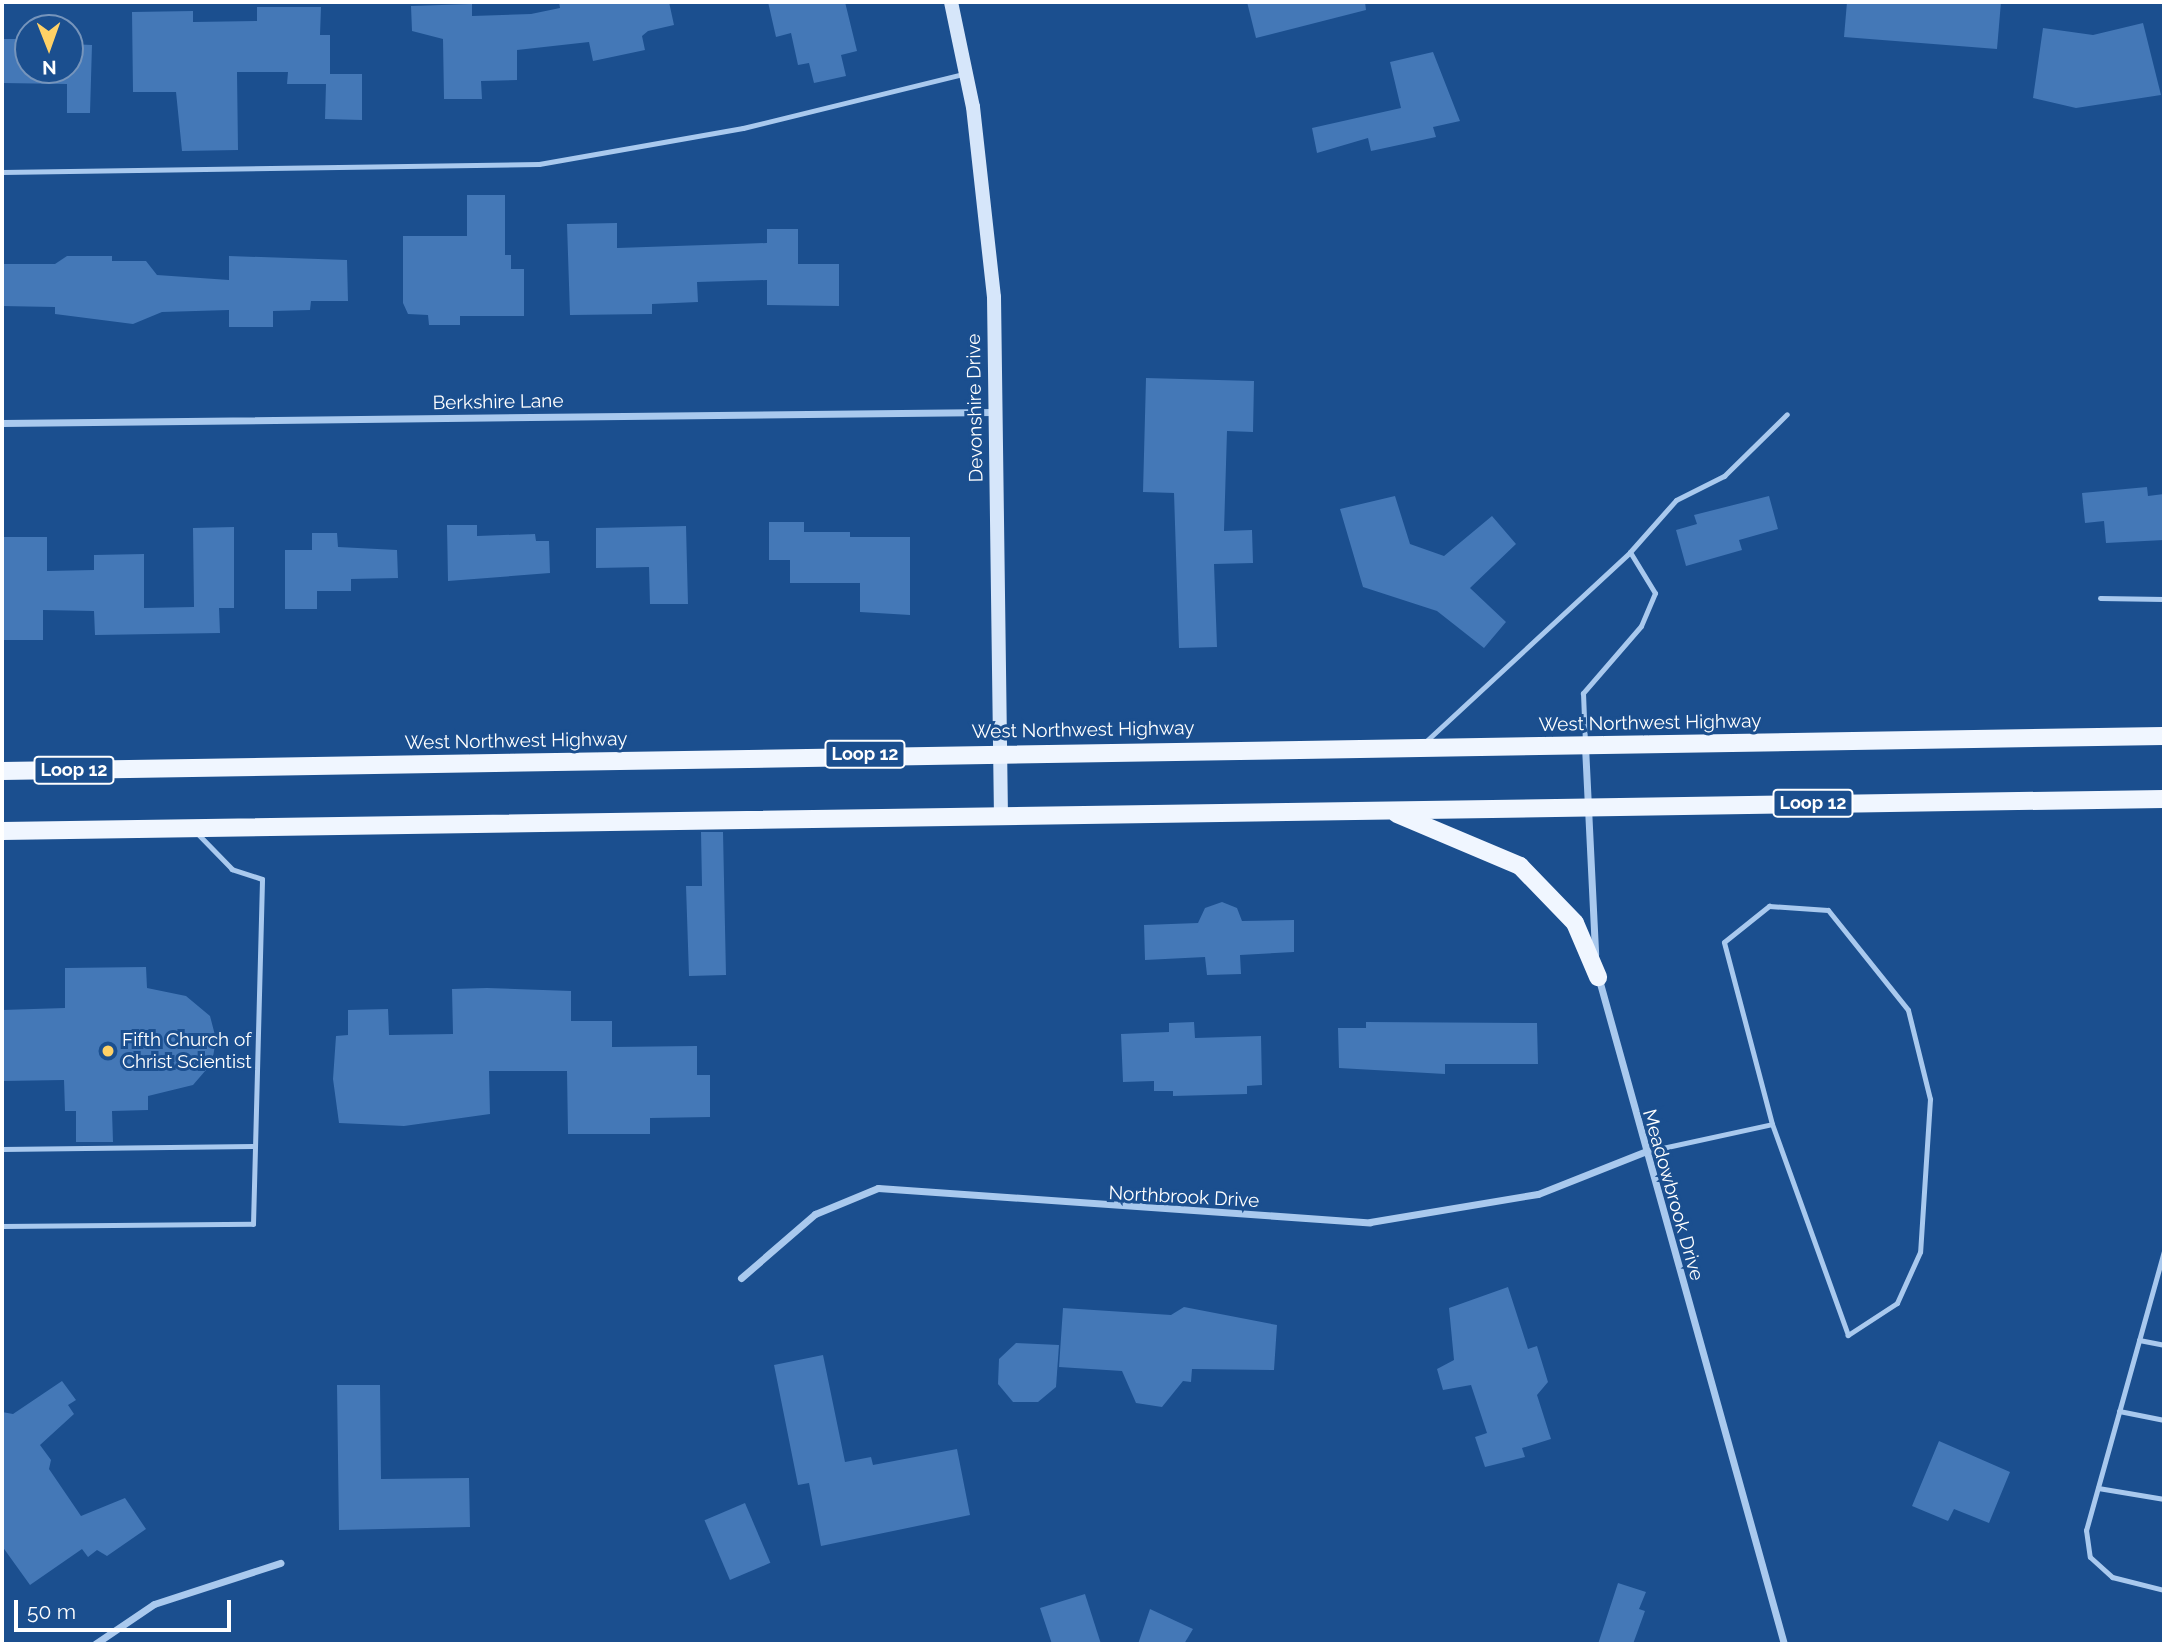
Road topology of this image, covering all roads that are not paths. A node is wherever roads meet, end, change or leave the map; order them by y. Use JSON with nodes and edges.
{"nodes":[{"id":1,"x":951,"y":2,"type":"edge"},
{"id":2,"x":966,"y":73,"type":"junction"},
{"id":3,"x":2,"y":172,"type":"edge"},
{"id":4,"x":994,"y":412,"type":"junction"},
{"id":5,"x":1787,"y":414,"type":"dead end"},
{"id":6,"x":2,"y":423,"type":"edge"},
{"id":7,"x":1630,"y":552,"type":"junction"},
{"id":8,"x":2099,"y":598,"type":"dead end"},
{"id":9,"x":2164,"y":599,"type":"edge"},
{"id":10,"x":2164,"y":736,"type":"edge"},
{"id":11,"x":1585,"y":745,"type":"junction"},
{"id":12,"x":1419,"y":748,"type":"junction"},
{"id":13,"x":999,"y":751,"type":"junction"},
{"id":14,"x":2,"y":771,"type":"edge"},
{"id":15,"x":2164,"y":799,"type":"edge"},
{"id":16,"x":1585,"y":808,"type":"junction"},
{"id":17,"x":1387,"y":811,"type":"junction"},
{"id":18,"x":1001,"y":817,"type":"junction"},
{"id":19,"x":192,"y":828,"type":"junction"},
{"id":20,"x":2,"y":831,"type":"edge"},
{"id":21,"x":1598,"y":977,"type":"junction"},
{"id":22,"x":1772,"y":1124,"type":"junction"},
{"id":23,"x":253,"y":1146,"type":"junction"},
{"id":24,"x":2,"y":1149,"type":"edge"},
{"id":25,"x":1644,"y":1152,"type":"junction"},
{"id":26,"x":2,"y":1226,"type":"edge"},
{"id":27,"x":2164,"y":1251,"type":"edge"},
{"id":28,"x":741,"y":1278,"type":"dead end"},
{"id":29,"x":2139,"y":1340,"type":"junction"},
{"id":30,"x":2164,"y":1345,"type":"edge"},
{"id":31,"x":2119,"y":1411,"type":"junction"},
{"id":32,"x":2164,"y":1420,"type":"edge"},
{"id":33,"x":2098,"y":1488,"type":"junction"},
{"id":34,"x":2164,"y":1499,"type":"edge"},
{"id":35,"x":280,"y":1563,"type":"dead end"},
{"id":36,"x":2164,"y":1590,"type":"edge"},
{"id":37,"x":95,"y":1644,"type":"edge"},
{"id":38,"x":1784,"y":1644,"type":"edge"}],
"edges":[{"from":1,"to":2,"type":"street","name":"Devonshire Drive"},
{"from":2,"to":3,"type":"lane"},
{"from":2,"to":4,"type":"street","name":"Devonshire Drive"},
{"from":4,"to":6,"type":"street","name":"Berkshire Lane"},
{"from":4,"to":13,"type":"street","name":"Devonshire Drive"},
{"from":5,"to":7,"type":"lane"},
{"from":7,"to":11,"type":"lane"},
{"from":7,"to":12,"type":"lane"},
{"from":8,"to":9,"type":"lane"},
{"from":10,"to":11,"type":"main road","name":"West Northwest Highway","number":"Loop 12"},
{"from":11,"to":12,"type":"main road","name":"West Northwest Highway","number":"Loop 12"},
{"from":11,"to":16,"type":"street","name":"Meadowbrook Drive"},
{"from":12,"to":13,"type":"main road","name":"West Northwest Highway","number":"Loop 12"},
{"from":13,"to":14,"type":"main road","name":"West Northwest Highway","number":"Loop 12"},
{"from":13,"to":18,"type":"street","name":"Devonshire Drive"},
{"from":15,"to":16,"type":"main road","number":"Loop 12"},
{"from":16,"to":17,"type":"main road","number":"Loop 12"},
{"from":16,"to":21,"type":"street","name":"Meadowbrook Drive"},
{"from":17,"to":18,"type":"main road","number":"Loop 12"},
{"from":17,"to":21,"type":"main road"},
{"from":18,"to":19,"type":"main road","number":"Loop 12"},
{"from":19,"to":20,"type":"main road","number":"Loop 12"},
{"from":19,"to":23,"type":"lane"},
{"from":21,"to":25,"type":"street","name":"Meadowbrook Drive"},
{"from":22,"to":22,"type":"lane"},
{"from":22,"to":25,"type":"lane"},
{"from":23,"to":24,"type":"lane"},
{"from":23,"to":26,"type":"lane"},
{"from":25,"to":28,"type":"street","name":"Northbrook Drive"},
{"from":25,"to":38,"type":"street","name":"Meadowbrook Drive"},
{"from":27,"to":29,"type":"lane"},
{"from":29,"to":30,"type":"lane"},
{"from":29,"to":31,"type":"lane"},
{"from":31,"to":32,"type":"lane"},
{"from":31,"to":33,"type":"lane"},
{"from":33,"to":34,"type":"lane"},
{"from":33,"to":36,"type":"lane"},
{"from":35,"to":37,"type":"street"}]}
